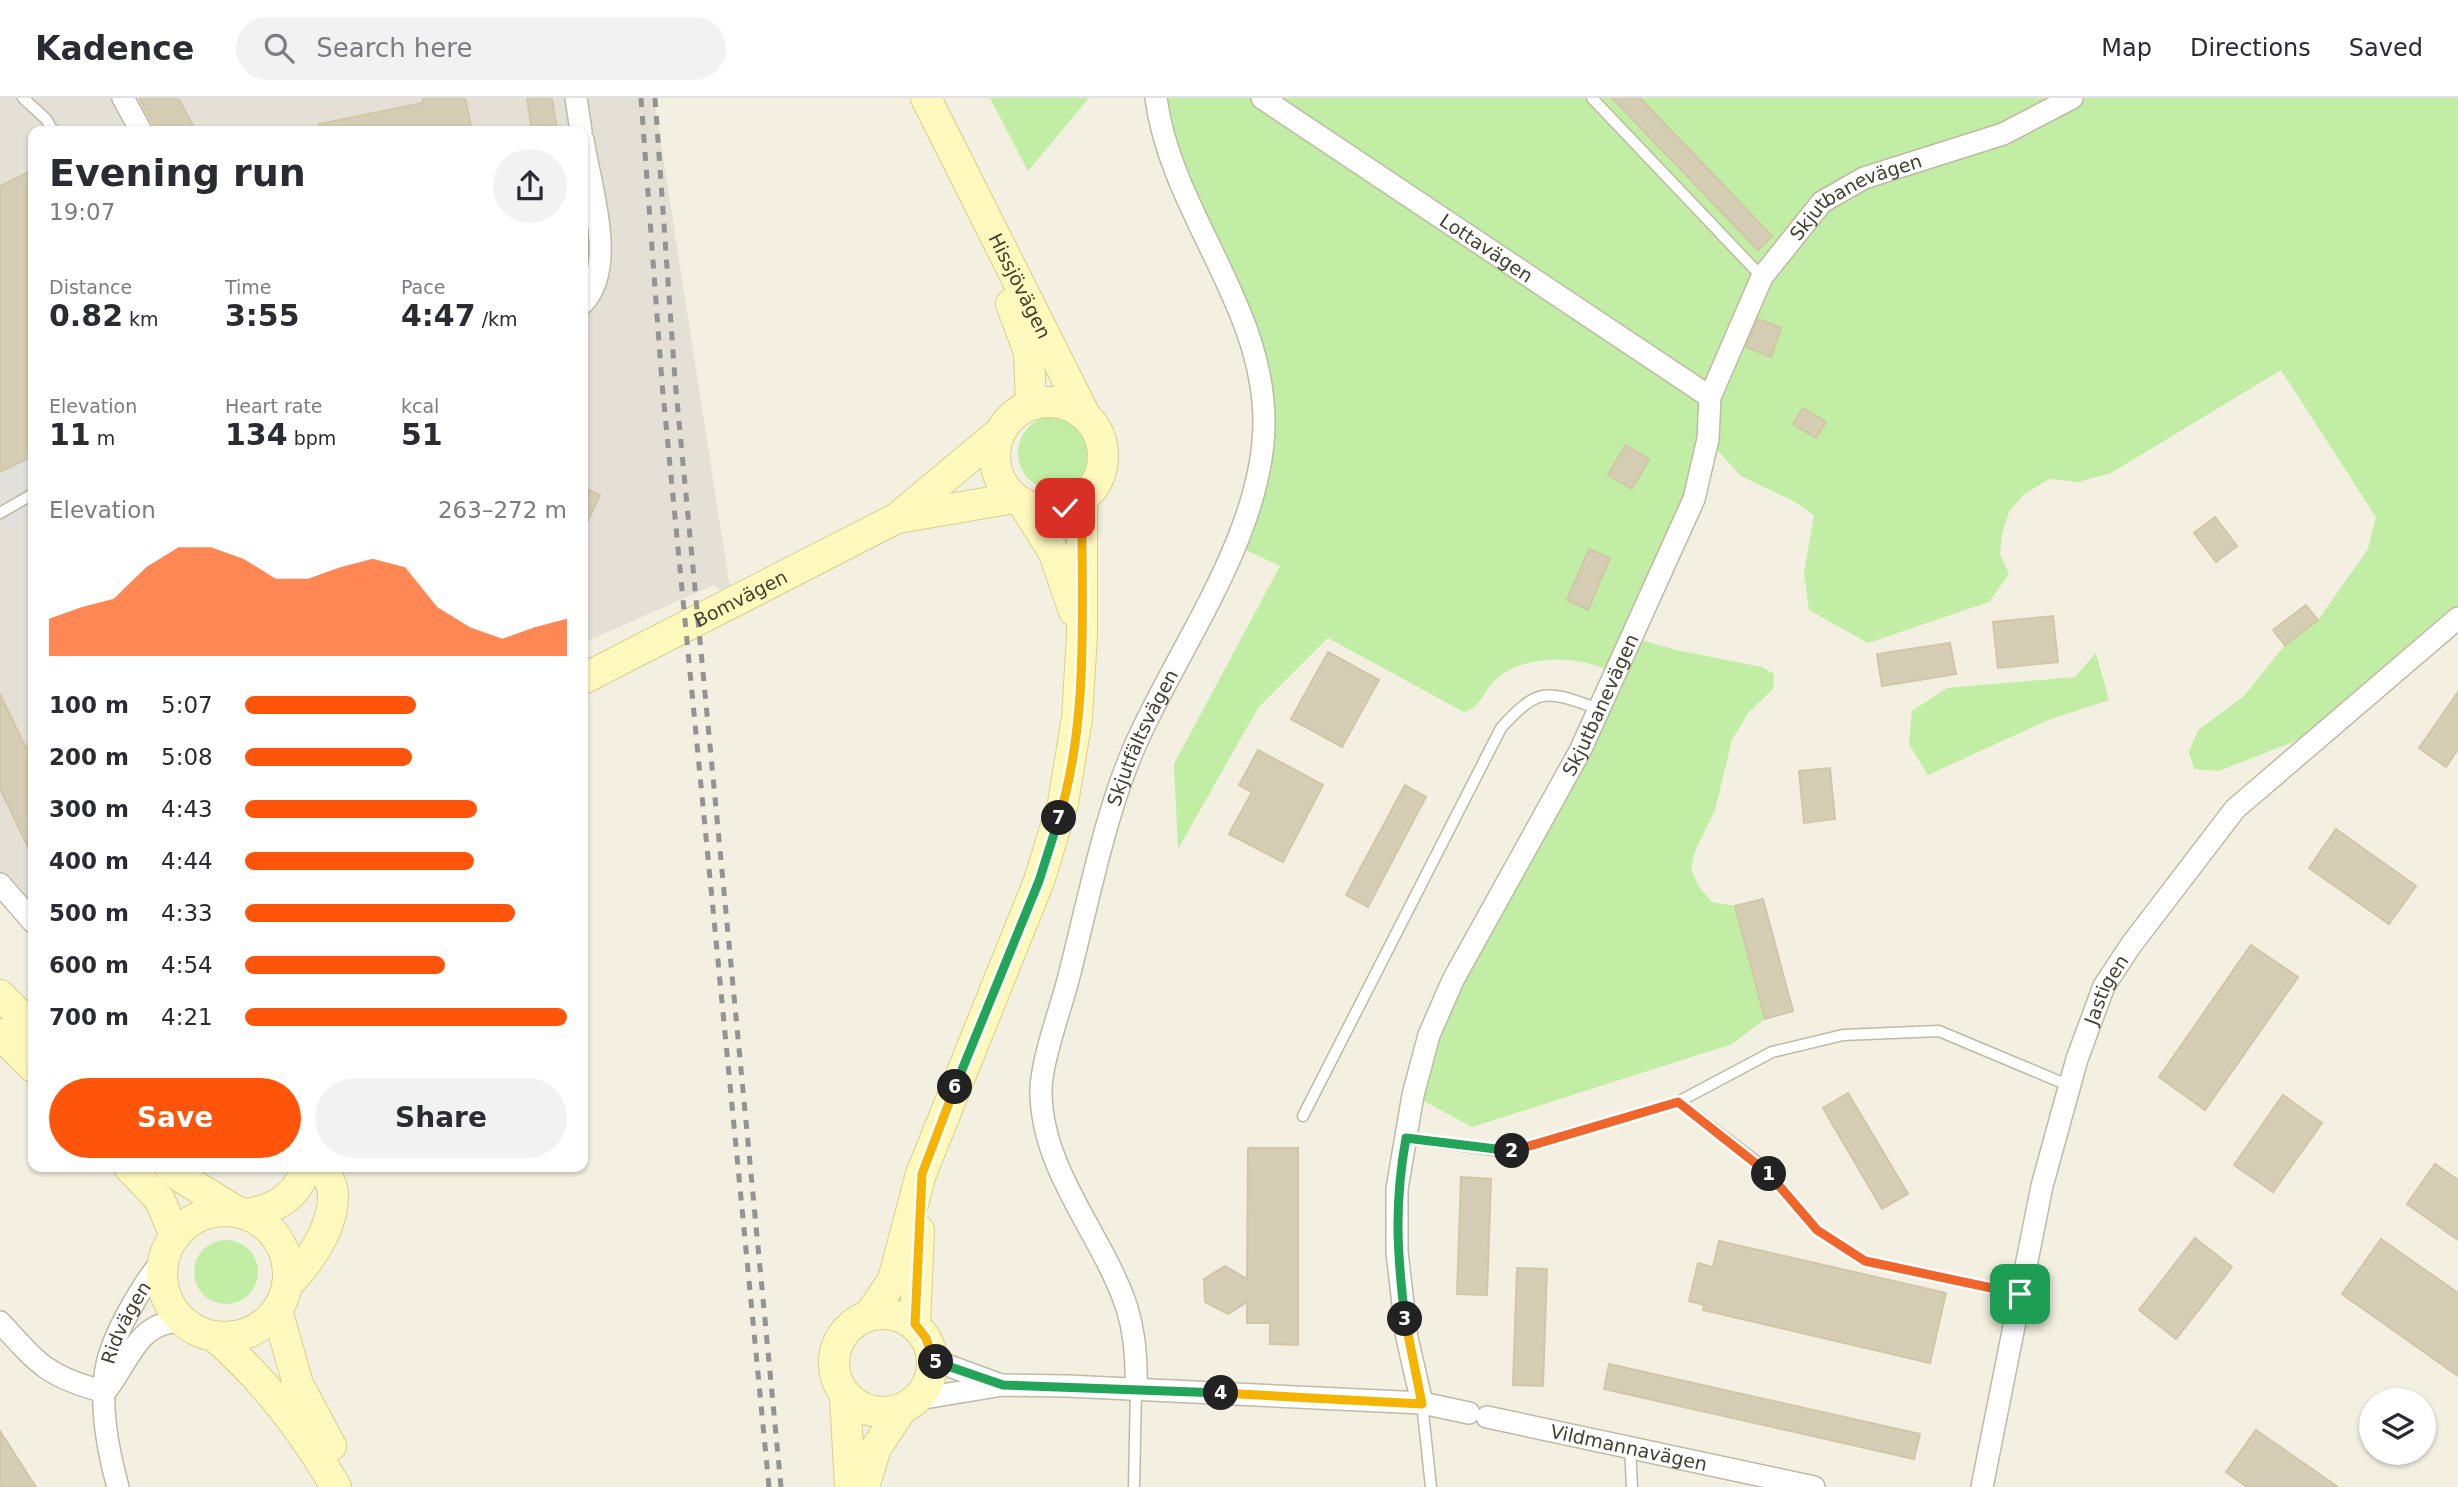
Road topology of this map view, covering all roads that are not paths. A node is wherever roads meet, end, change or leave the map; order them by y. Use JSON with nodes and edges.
{"nodes":[{"id":1,"x":23,"y":98,"type":"edge"},
{"id":2,"x":123,"y":98,"type":"edge"},
{"id":3,"x":576,"y":98,"type":"edge"},
{"id":4,"x":926,"y":98,"type":"edge"},
{"id":5,"x":1156,"y":98,"type":"edge"},
{"id":6,"x":1262,"y":98,"type":"edge"},
{"id":7,"x":1592,"y":98,"type":"edge"},
{"id":8,"x":2072,"y":98,"type":"edge"},
{"id":9,"x":50,"y":126,"type":"edge"},
{"id":10,"x":138,"y":126,"type":"edge"},
{"id":11,"x":580,"y":126,"type":"edge"},
{"id":12,"x":956,"y":155,"type":"junction"},
{"id":13,"x":588,"y":171,"type":"edge"},
{"id":14,"x":1762,"y":277,"type":"junction"},
{"id":15,"x":588,"y":297,"type":"edge"},
{"id":16,"x":1710,"y":397,"type":"junction"},
{"id":17,"x":1031,"y":405,"type":"junction"},
{"id":18,"x":1085,"y":415,"type":"junction"},
{"id":19,"x":1000,"y":432,"type":"junction"},
{"id":20,"x":28,"y":497,"type":"edge"},
{"id":21,"x":1082,"y":500,"type":"junction"},
{"id":22,"x":1019,"y":501,"type":"junction"},
{"id":23,"x":0,"y":513,"type":"edge"},
{"id":24,"x":897,"y":519,"type":"junction"},
{"id":25,"x":2458,"y":618,"type":"edge"},
{"id":26,"x":1083,"y":635,"type":"junction"},
{"id":27,"x":588,"y":676,"type":"edge"},
{"id":28,"x":1599,"y":709,"type":"junction"},
{"id":29,"x":0,"y":884,"type":"edge"},
{"id":30,"x":28,"y":916,"type":"edge"},
{"id":31,"x":0,"y":995,"type":"edge"},
{"id":32,"x":28,"y":1023,"type":"edge"},
{"id":33,"x":0,"y":1034,"type":"edge"},
{"id":34,"x":28,"y":1062,"type":"edge"},
{"id":35,"x":2070,"y":1086,"type":"junction"},
{"id":36,"x":1678,"y":1102,"type":"junction"},
{"id":37,"x":1303,"y":1116,"type":"dead end"},
{"id":38,"x":1406,"y":1138,"type":"junction"},
{"id":39,"x":134,"y":1172,"type":"edge"},
{"id":40,"x":174,"y":1172,"type":"edge"},
{"id":41,"x":303,"y":1172,"type":"edge"},
{"id":42,"x":922,"y":1174,"type":"junction"},
{"id":43,"x":331,"y":1176,"type":"edge"},
{"id":44,"x":241,"y":1212,"type":"junction"},
{"id":45,"x":168,"y":1249,"type":"junction"},
{"id":46,"x":2020,"y":1294,"type":"junction"},
{"id":47,"x":283,"y":1297,"type":"junction"},
{"id":48,"x":870,"y":1314,"type":"junction"},
{"id":49,"x":184,"y":1321,"type":"junction"},
{"id":50,"x":0,"y":1322,"type":"edge"},
{"id":51,"x":915,"y":1324,"type":"junction"},
{"id":52,"x":214,"y":1336,"type":"junction"},
{"id":53,"x":933,"y":1360,"type":"junction"},
{"id":54,"x":1003,"y":1385,"type":"junction"},
{"id":55,"x":1136,"y":1389,"type":"junction"},
{"id":56,"x":105,"y":1392,"type":"junction"},
{"id":57,"x":845,"y":1396,"type":"junction"},
{"id":58,"x":909,"y":1404,"type":"junction"},
{"id":59,"x":1422,"y":1404,"type":"junction"},
{"id":60,"x":1630,"y":1447,"type":"junction"},
{"id":61,"x":118,"y":1487,"type":"edge"},
{"id":62,"x":336,"y":1487,"type":"edge"},
{"id":63,"x":351,"y":1487,"type":"edge"},
{"id":64,"x":850,"y":1487,"type":"edge"},
{"id":65,"x":864,"y":1487,"type":"edge"},
{"id":66,"x":1134,"y":1487,"type":"edge"},
{"id":67,"x":1431,"y":1487,"type":"edge"},
{"id":68,"x":1632,"y":1487,"type":"edge"},
{"id":69,"x":1814,"y":1487,"type":"edge"},
{"id":70,"x":1982,"y":1487,"type":"edge"}],
"edges":[{"from":1,"to":9,"type":"lane"},
{"from":2,"to":10,"type":"street"},
{"from":3,"to":11,"type":"street"},
{"from":4,"to":12,"type":"main road","name":"Hissjövägen"},
{"from":5,"to":55,"type":"street","name":"Skjutfältsvägen"},
{"from":6,"to":16,"type":"street","name":"Lottavägen"},
{"from":7,"to":14,"type":"lane"},
{"from":8,"to":14,"type":"street","name":"Skjutbanevägen"},
{"from":12,"to":17,"type":"main road","name":"Hissjövägen"},
{"from":12,"to":18,"type":"main road","name":"Hissjövägen"},
{"from":13,"to":15,"type":"street"},
{"from":14,"to":16,"type":"street","name":"Skjutbanevägen"},
{"from":16,"to":28,"type":"street","name":"Skjutbanevägen"},
{"from":17,"to":18,"type":"main road"},
{"from":17,"to":19,"type":"main road"},
{"from":18,"to":21,"type":"main road"},
{"from":19,"to":22,"type":"main road"},
{"from":19,"to":24,"type":"main road","name":"Bomvägen"},
{"from":20,"to":23,"type":"lane"},
{"from":21,"to":22,"type":"main road"},
{"from":21,"to":26,"type":"main road"},
{"from":22,"to":24,"type":"main road","name":"Bomvägen"},
{"from":22,"to":26,"type":"main road"},
{"from":24,"to":27,"type":"main road","name":"Bomvägen"},
{"from":25,"to":35,"type":"street","name":"Jastigen"},
{"from":26,"to":42,"type":"main road"},
{"from":28,"to":37,"type":"lane"},
{"from":28,"to":38,"type":"street","name":"Skjutbanevägen"},
{"from":29,"to":30,"type":"street"},
{"from":31,"to":32,"type":"main road"},
{"from":33,"to":34,"type":"main road"},
{"from":35,"to":36,"type":"lane"},
{"from":35,"to":46,"type":"street","name":"Jastigen"},
{"from":36,"to":38,"type":"lane"},
{"from":36,"to":46,"type":"lane"},
{"from":38,"to":59,"type":"street","name":"Skjutbanevägen"},
{"from":39,"to":45,"type":"main road"},
{"from":40,"to":44,"type":"main road"},
{"from":41,"to":44,"type":"main road"},
{"from":42,"to":48,"type":"main road"},
{"from":42,"to":51,"type":"main road"},
{"from":43,"to":47,"type":"main road"},
{"from":44,"to":45,"type":"main road"},
{"from":44,"to":47,"type":"main road"},
{"from":45,"to":49,"type":"main road"},
{"from":45,"to":56,"type":"street","name":"Ridvägen"},
{"from":46,"to":70,"type":"street","name":"Jastigen"},
{"from":47,"to":52,"type":"main road"},
{"from":47,"to":63,"type":"main road"},
{"from":48,"to":51,"type":"main road"},
{"from":48,"to":57,"type":"main road"},
{"from":49,"to":52,"type":"main road"},
{"from":49,"to":56,"type":"street","name":"Ridvägen"},
{"from":50,"to":56,"type":"street"},
{"from":51,"to":53,"type":"main road"},
{"from":52,"to":62,"type":"main road"},
{"from":53,"to":54,"type":"street"},
{"from":53,"to":58,"type":"main road"},
{"from":54,"to":55,"type":"street","name":"Vildmannavägen"},
{"from":54,"to":58,"type":"street"},
{"from":55,"to":59,"type":"street","name":"Vildmannavägen"},
{"from":55,"to":66,"type":"lane"},
{"from":56,"to":61,"type":"street","name":"Ridvägen"},
{"from":57,"to":58,"type":"main road"},
{"from":57,"to":64,"type":"main road"},
{"from":58,"to":65,"type":"main road"},
{"from":59,"to":60,"type":"street","name":"Vildmannavägen"},
{"from":59,"to":67,"type":"lane","name":"Skjutbanevägen"},
{"from":60,"to":68,"type":"lane"},
{"from":60,"to":69,"type":"street","name":"Vildmannavägen"}]}
